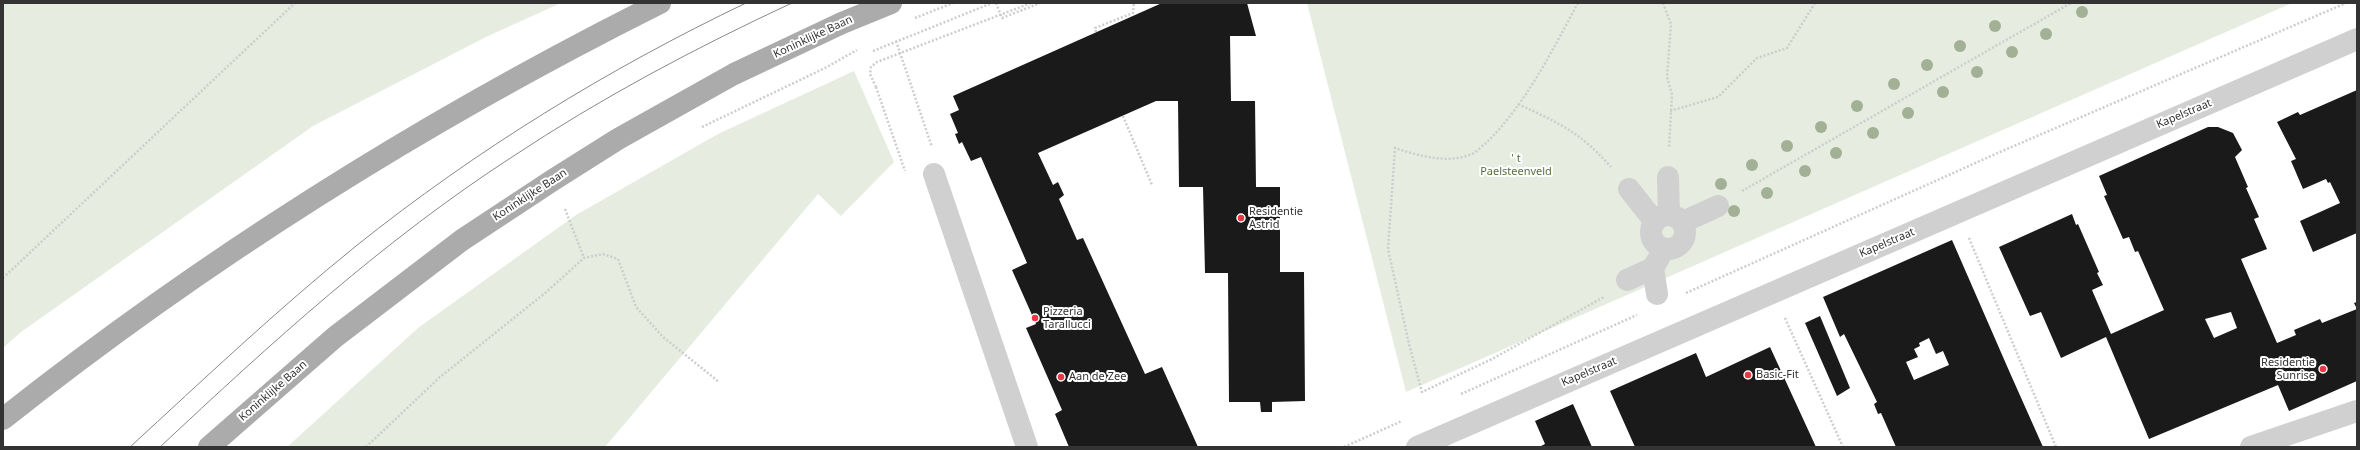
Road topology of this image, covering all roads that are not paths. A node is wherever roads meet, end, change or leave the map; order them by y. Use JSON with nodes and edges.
{"nodes":[{"id":1,"x":660,"y":3,"type":"edge"},
{"id":2,"x":891,"y":3,"type":"edge"},
{"id":3,"x":2357,"y":39,"type":"edge"},
{"id":4,"x":934,"y":174,"type":"road end"},
{"id":5,"x":1668,"y":177,"type":"road end"},
{"id":6,"x":1629,"y":189,"type":"road end"},
{"id":7,"x":1718,"y":206,"type":"road end"},
{"id":8,"x":1669,"y":219,"type":"junction"},
{"id":9,"x":1664,"y":249,"type":"junction"},
{"id":10,"x":1654,"y":268,"type":"junction"},
{"id":11,"x":1627,"y":280,"type":"road end"},
{"id":12,"x":1657,"y":294,"type":"dead end"},
{"id":13,"x":2357,"y":411,"type":"edge"},
{"id":14,"x":3,"y":419,"type":"edge"},
{"id":15,"x":209,"y":447,"type":"edge"},
{"id":16,"x":1027,"y":447,"type":"edge"},
{"id":17,"x":1417,"y":447,"type":"edge"},
{"id":18,"x":2251,"y":447,"type":"edge"}],
"edges":[{"from":1,"to":14,"type":"main road"},
{"from":2,"to":15,"type":"main road","name":"Koninklijke Baan"},
{"from":3,"to":17,"type":"street","name":"Kapelstraat"},
{"from":4,"to":16,"type":"street"},
{"from":5,"to":8,"type":"street"},
{"from":6,"to":8,"type":"street"},
{"from":7,"to":8,"type":"street"},
{"from":8,"to":9,"type":"street"},
{"from":8,"to":9,"type":"street"},
{"from":9,"to":10,"type":"street"},
{"from":10,"to":11,"type":"street"},
{"from":10,"to":12,"type":"street"},
{"from":13,"to":18,"type":"street"}]}
